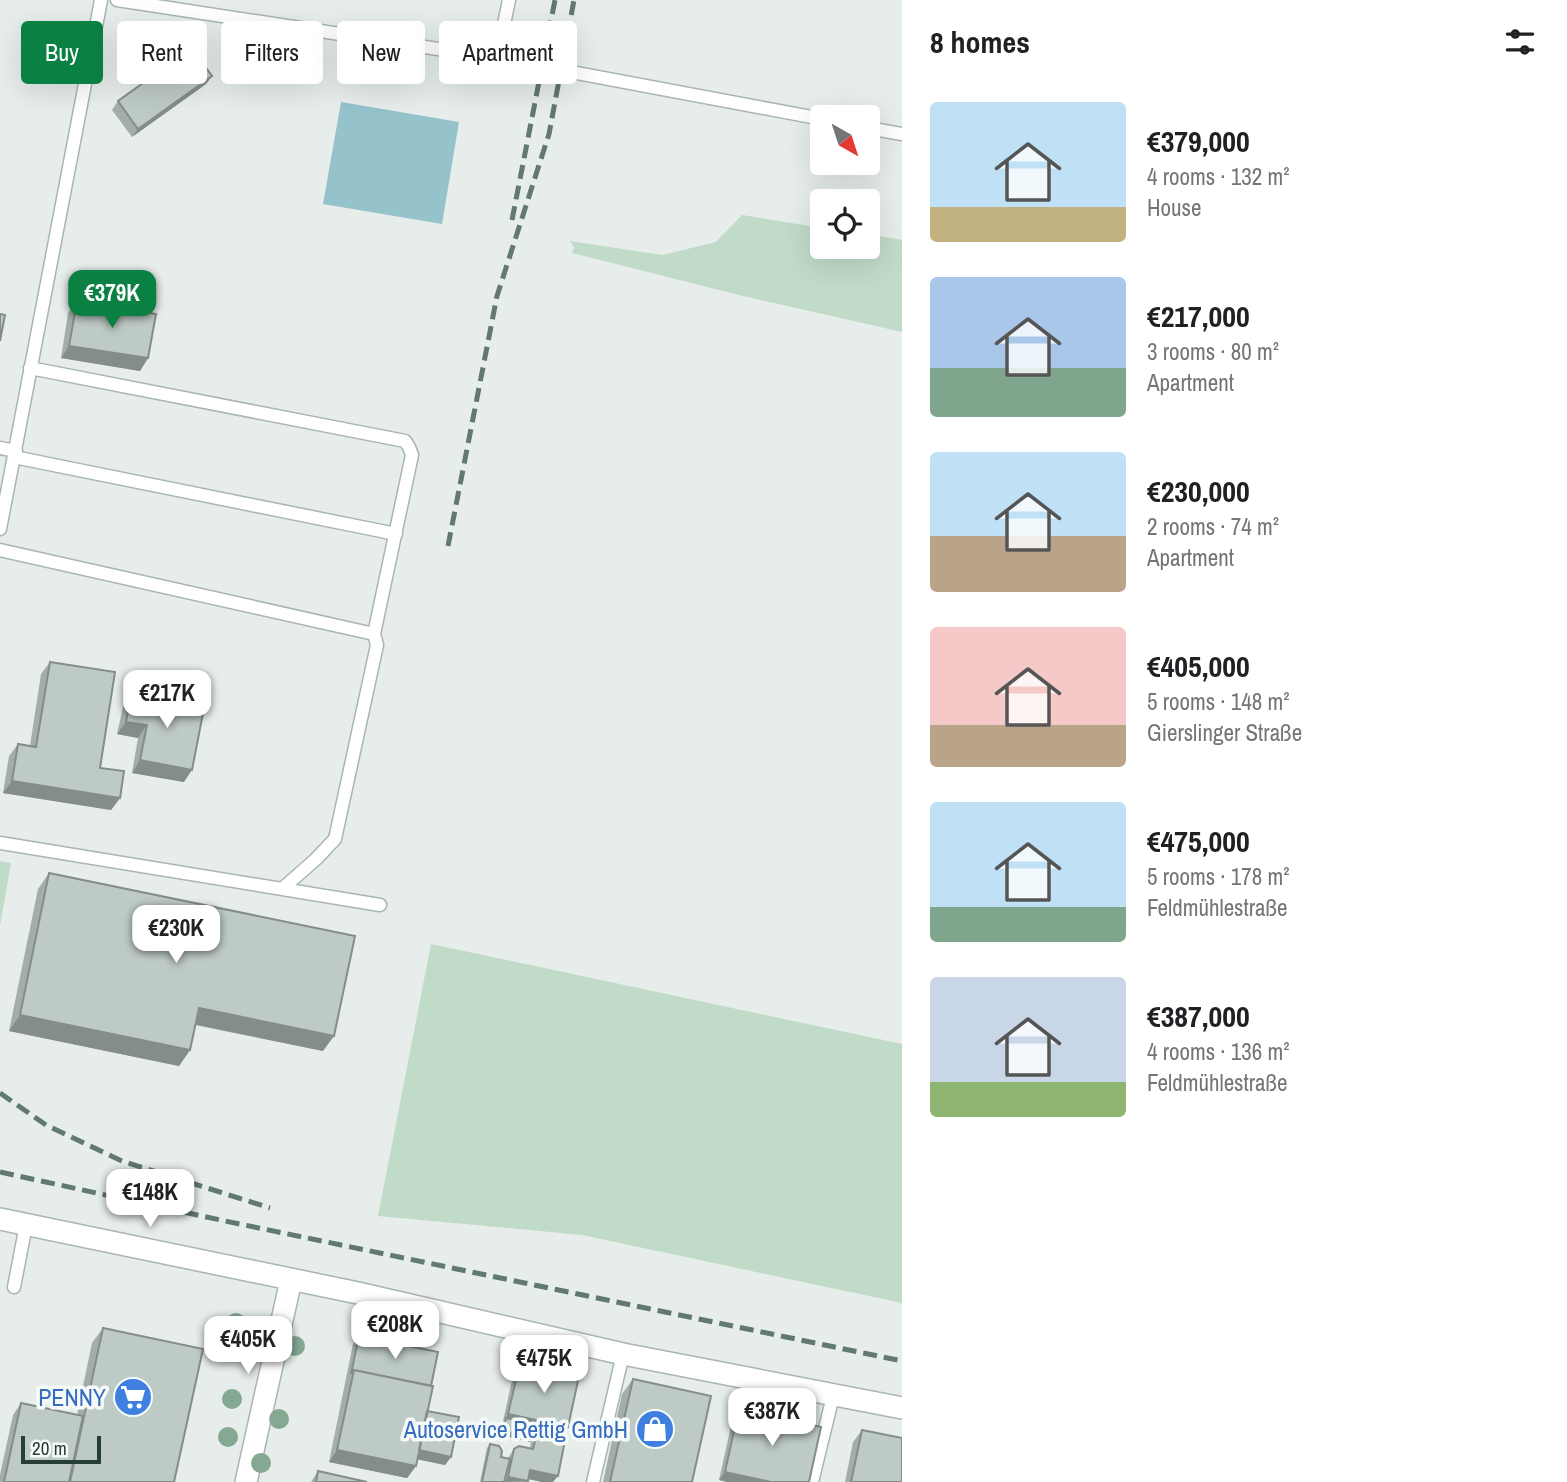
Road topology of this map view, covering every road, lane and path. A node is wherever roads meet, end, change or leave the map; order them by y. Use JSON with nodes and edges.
{"nodes":[{"id":1,"x":101,"y":0,"type":"edge"},
{"id":2,"x":117,"y":0,"type":"edge"},
{"id":3,"x":509,"y":0,"type":"edge"},
{"id":4,"x":505,"y":21,"type":"edge"},
{"id":5,"x":439,"y":49,"type":"edge"},
{"id":6,"x":577,"y":73,"type":"edge"},
{"id":7,"x":810,"y":117,"type":"edge"},
{"id":8,"x":880,"y":130,"type":"edge"},
{"id":9,"x":902,"y":134,"type":"edge"},
{"id":10,"x":30,"y":368,"type":"junction"},
{"id":11,"x":0,"y":448,"type":"edge"},
{"id":12,"x":15,"y":454,"type":"junction"},
{"id":13,"x":0,"y":529,"type":"edge"},
{"id":14,"x":396,"y":534,"type":"junction"},
{"id":15,"x":0,"y":550,"type":"edge"},
{"id":16,"x":374,"y":634,"type":"junction"},
{"id":17,"x":0,"y":843,"type":"edge"},
{"id":18,"x":282,"y":889,"type":"junction"},
{"id":19,"x":380,"y":905,"type":"dead end"},
{"id":20,"x":0,"y":1219,"type":"edge"},
{"id":21,"x":26,"y":1225,"type":"junction"},
{"id":22,"x":291,"y":1280,"type":"junction"},
{"id":23,"x":14,"y":1286,"type":"dead end"},
{"id":24,"x":623,"y":1354,"type":"junction"},
{"id":25,"x":834,"y":1396,"type":"junction"},
{"id":26,"x":902,"y":1408,"type":"edge"},
{"id":27,"x":246,"y":1482,"type":"edge"},
{"id":28,"x":593,"y":1482,"type":"edge"},
{"id":29,"x":812,"y":1482,"type":"edge"}],
"edges":[{"from":1,"to":10,"type":"lane"},
{"from":2,"to":5,"type":"lane"},
{"from":3,"to":4,"type":"lane"},
{"from":6,"to":7,"type":"lane"},
{"from":8,"to":9,"type":"lane"},
{"from":10,"to":12,"type":"lane"},
{"from":10,"to":14,"type":"lane"},
{"from":11,"to":12,"type":"lane"},
{"from":12,"to":13,"type":"lane"},
{"from":12,"to":14,"type":"lane"},
{"from":14,"to":16,"type":"lane"},
{"from":15,"to":16,"type":"lane"},
{"from":16,"to":18,"type":"lane"},
{"from":17,"to":18,"type":"lane"},
{"from":18,"to":19,"type":"lane"},
{"from":20,"to":21,"type":"street"},
{"from":21,"to":22,"type":"street"},
{"from":21,"to":23,"type":"lane"},
{"from":22,"to":24,"type":"street"},
{"from":22,"to":27,"type":"street"},
{"from":24,"to":25,"type":"street"},
{"from":24,"to":28,"type":"lane"},
{"from":25,"to":26,"type":"street"},
{"from":25,"to":29,"type":"lane"}]}
